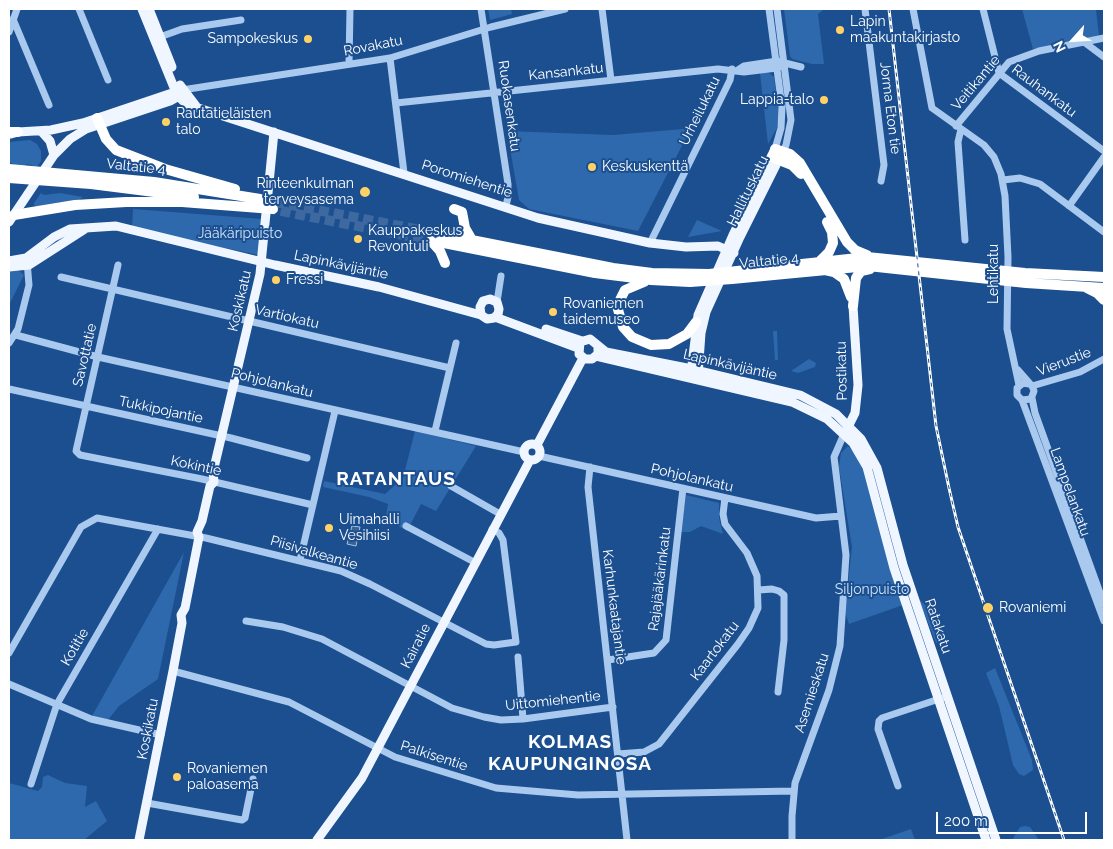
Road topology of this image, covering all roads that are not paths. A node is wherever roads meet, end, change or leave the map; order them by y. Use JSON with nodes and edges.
{"nodes":[{"id":1,"x":16,"y":9,"type":"edge"},
{"id":2,"x":79,"y":9,"type":"edge"},
{"id":3,"x":142,"y":9,"type":"edge"},
{"id":4,"x":149,"y":9,"type":"edge"},
{"id":5,"x":350,"y":9,"type":"edge"},
{"id":6,"x":481,"y":9,"type":"edge"},
{"id":7,"x":566,"y":9,"type":"edge"},
{"id":8,"x":602,"y":9,"type":"edge"},
{"id":9,"x":769,"y":9,"type":"edge"},
{"id":10,"x":777,"y":9,"type":"edge"},
{"id":11,"x":865,"y":9,"type":"edge"},
{"id":12,"x":913,"y":9,"type":"edge"},
{"id":13,"x":983,"y":9,"type":"edge"},
{"id":14,"x":13,"y":19,"type":"junction"},
{"id":15,"x":241,"y":20,"type":"dead end"},
{"id":16,"x":484,"y":29,"type":"junction"},
{"id":17,"x":9,"y":32,"type":"edge"},
{"id":18,"x":157,"y":38,"type":"junction"},
{"id":19,"x":1104,"y":38,"type":"edge"},
{"id":20,"x":1084,"y":42,"type":"junction"},
{"id":21,"x":1104,"y":57,"type":"edge"},
{"id":22,"x":390,"y":58,"type":"junction"},
{"id":23,"x":349,"y":64,"type":"junction"},
{"id":24,"x":777,"y":64,"type":"junction"},
{"id":25,"x":785,"y":64,"type":"junction"},
{"id":26,"x":801,"y":67,"type":"dead end"},
{"id":27,"x":735,"y":70,"type":"junction"},
{"id":28,"x":999,"y":73,"type":"junction"},
{"id":29,"x":108,"y":80,"type":"dead end"},
{"id":30,"x":611,"y":80,"type":"junction"},
{"id":31,"x":179,"y":92,"type":"junction"},
{"id":32,"x":495,"y":92,"type":"junction"},
{"id":33,"x":396,"y":103,"type":"junction"},
{"id":34,"x":49,"y":105,"type":"dead end"},
{"id":35,"x":98,"y":121,"type":"junction"},
{"id":36,"x":959,"y":128,"type":"junction"},
{"id":37,"x":41,"y":130,"type":"junction"},
{"id":38,"x":274,"y":132,"type":"junction"},
{"id":39,"x":12,"y":133,"type":"edge"},
{"id":40,"x":1104,"y":151,"type":"edge"},
{"id":41,"x":777,"y":154,"type":"junction"},
{"id":42,"x":52,"y":158,"type":"junction"},
{"id":43,"x":1104,"y":158,"type":"edge"},
{"id":44,"x":9,"y":169,"type":"edge"},
{"id":45,"x":404,"y":173,"type":"junction"},
{"id":46,"x":9,"y":178,"type":"edge"},
{"id":47,"x":1002,"y":180,"type":"junction"},
{"id":48,"x":881,"y":181,"type":"dead end"},
{"id":49,"x":260,"y":201,"type":"junction"},
{"id":50,"x":506,"y":206,"type":"junction"},
{"id":51,"x":1069,"y":206,"type":"junction"},
{"id":52,"x":273,"y":209,"type":"tunnel mouth"},
{"id":53,"x":11,"y":217,"type":"edge"},
{"id":54,"x":1104,"y":232,"type":"edge"},
{"id":55,"x":439,"y":238,"type":"junction"},
{"id":56,"x":472,"y":240,"type":"junction"},
{"id":57,"x":964,"y":240,"type":"dead end"},
{"id":58,"x":650,"y":243,"type":"junction"},
{"id":59,"x":464,"y":247,"type":"junction"},
{"id":60,"x":729,"y":256,"type":"junction"},
{"id":61,"x":9,"y":261,"type":"edge"},
{"id":62,"x":27,"y":261,"type":"junction"},
{"id":63,"x":262,"y":262,"type":"junction"},
{"id":64,"x":878,"y":262,"type":"junction"},
{"id":65,"x":903,"y":264,"type":"junction"},
{"id":66,"x":118,"y":265,"type":"dead end"},
{"id":67,"x":820,"y":266,"type":"junction"},
{"id":68,"x":9,"y":267,"type":"edge"},
{"id":69,"x":501,"y":276,"type":"dead end"},
{"id":70,"x":61,"y":277,"type":"dead end"},
{"id":71,"x":1104,"y":277,"type":"edge"},
{"id":72,"x":1026,"y":278,"type":"junction"},
{"id":73,"x":651,"y":280,"type":"junction"},
{"id":74,"x":1083,"y":287,"type":"junction"},
{"id":75,"x":1104,"y":288,"type":"edge"},
{"id":76,"x":113,"y":289,"type":"junction"},
{"id":77,"x":1104,"y":300,"type":"edge"},
{"id":78,"x":707,"y":303,"type":"junction"},
{"id":79,"x":853,"y":306,"type":"junction"},
{"id":80,"x":495,"y":308,"type":"junction"},
{"id":81,"x":481,"y":310,"type":"junction"},
{"id":82,"x":249,"y":321,"type":"junction"},
{"id":83,"x":696,"y":322,"type":"junction"},
{"id":84,"x":16,"y":335,"type":"junction"},
{"id":85,"x":456,"y":343,"type":"dead end"},
{"id":86,"x":9,"y":344,"type":"edge"},
{"id":87,"x":580,"y":344,"type":"junction"},
{"id":88,"x":597,"y":351,"type":"junction"},
{"id":89,"x":98,"y":357,"type":"junction"},
{"id":90,"x":583,"y":358,"type":"junction"},
{"id":91,"x":1104,"y":358,"type":"edge"},
{"id":92,"x":1104,"y":364,"type":"edge"},
{"id":93,"x":1016,"y":367,"type":"junction"},
{"id":94,"x":450,"y":368,"type":"junction"},
{"id":95,"x":695,"y":375,"type":"junction"},
{"id":96,"x":1019,"y":385,"type":"junction"},
{"id":97,"x":1030,"y":385,"type":"junction"},
{"id":98,"x":234,"y":387,"type":"junction"},
{"id":99,"x":9,"y":389,"type":"edge"},
{"id":100,"x":1033,"y":396,"type":"junction"},
{"id":101,"x":1022,"y":400,"type":"junction"},
{"id":102,"x":86,"y":407,"type":"junction"},
{"id":103,"x":335,"y":410,"type":"junction"},
{"id":104,"x":849,"y":425,"type":"junction"},
{"id":105,"x":435,"y":431,"type":"junction"},
{"id":106,"x":844,"y":434,"type":"junction"},
{"id":107,"x":222,"y":436,"type":"junction"},
{"id":108,"x":537,"y":445,"type":"junction"},
{"id":109,"x":76,"y":451,"type":"joint"},
{"id":110,"x":524,"y":452,"type":"junction"},
{"id":111,"x":307,"y":458,"type":"dead end"},
{"id":112,"x":534,"y":458,"type":"junction"},
{"id":113,"x":590,"y":467,"type":"junction"},
{"id":114,"x":211,"y":483,"type":"junction"},
{"id":115,"x":451,"y":486,"type":"dead end"},
{"id":116,"x":683,"y":488,"type":"junction"},
{"id":117,"x":725,"y":498,"type":"junction"},
{"id":118,"x":313,"y":505,"type":"junction"},
{"id":119,"x":500,"y":514,"type":"junction"},
{"id":120,"x":841,"y":516,"type":"junction"},
{"id":121,"x":406,"y":526,"type":"dead end"},
{"id":122,"x":158,"y":529,"type":"junction"},
{"id":123,"x":492,"y":530,"type":"junction"},
{"id":124,"x":199,"y":537,"type":"junction"},
{"id":125,"x":300,"y":560,"type":"junction"},
{"id":126,"x":476,"y":563,"type":"junction"},
{"id":127,"x":758,"y":590,"type":"junction"},
{"id":128,"x":1104,"y":604,"type":"edge"},
{"id":129,"x":246,"y":621,"type":"dead end"},
{"id":130,"x":1104,"y":621,"type":"edge"},
{"id":131,"x":443,"y":623,"type":"junction"},
{"id":132,"x":9,"y":653,"type":"edge"},
{"id":133,"x":518,"y":657,"type":"dead end"},
{"id":134,"x":608,"y":660,"type":"junction"},
{"id":135,"x":173,"y":671,"type":"junction"},
{"id":136,"x":9,"y":684,"type":"edge"},
{"id":137,"x":411,"y":686,"type":"junction"},
{"id":138,"x":778,"y":692,"type":"dead end"},
{"id":139,"x":943,"y":698,"type":"junction"},
{"id":140,"x":57,"y":704,"type":"junction"},
{"id":141,"x":613,"y":707,"type":"junction"},
{"id":142,"x":524,"y":719,"type":"junction"},
{"id":143,"x":161,"y":735,"type":"junction"},
{"id":144,"x":377,"y":748,"type":"junction"},
{"id":145,"x":618,"y":754,"type":"junction"},
{"id":146,"x":253,"y":779,"type":"dead end"},
{"id":147,"x":31,"y":784,"type":"dead end"},
{"id":148,"x":898,"y":786,"type":"dead end"},
{"id":149,"x":793,"y":791,"type":"junction"},
{"id":150,"x":622,"y":794,"type":"junction"},
{"id":151,"x":147,"y":803,"type":"junction"},
{"id":152,"x":320,"y":839,"type":"edge"},
{"id":153,"x":139,"y":840,"type":"edge"},
{"id":154,"x":626,"y":840,"type":"edge"},
{"id":155,"x":792,"y":840,"type":"edge"},
{"id":156,"x":986,"y":840,"type":"edge"},
{"id":157,"x":996,"y":840,"type":"edge"}],
"edges":[{"from":1,"to":14,"type":"street"},
{"from":2,"to":29,"type":"street"},
{"from":3,"to":18,"type":"main road"},
{"from":4,"to":18,"type":"main road"},
{"from":5,"to":23,"type":"street"},
{"from":6,"to":16,"type":"street","name":"Ruokasenkatu"},
{"from":7,"to":16,"type":"street","name":"Rovakatu"},
{"from":8,"to":30,"type":"street"},
{"from":9,"to":24,"type":"street","name":"Hallituskatu"},
{"from":10,"to":25,"type":"street","name":"Hallituskatu"},
{"from":11,"to":48,"type":"street","name":"Jorma Eton tie"},
{"from":12,"to":36,"type":"street","name":"Lehtikatu"},
{"from":13,"to":28,"type":"street","name":"Rauhankatu"},
{"from":14,"to":17,"type":"street"},
{"from":14,"to":34,"type":"street"},
{"from":15,"to":18,"type":"street"},
{"from":16,"to":22,"type":"street","name":"Rovakatu"},
{"from":16,"to":32,"type":"street","name":"Ruokasenkatu"},
{"from":18,"to":31,"type":"main road","name":"Poromiehentie"},
{"from":19,"to":20,"type":"street","name":"Veitikantie"},
{"from":20,"to":21,"type":"street"},
{"from":20,"to":28,"type":"street","name":"Veitikantie"},
{"from":22,"to":23,"type":"street","name":"Rovakatu"},
{"from":22,"to":33,"type":"street"},
{"from":23,"to":31,"type":"street","name":"Rovakatu"},
{"from":24,"to":25,"type":"street","name":"Kansankatu"},
{"from":24,"to":27,"type":"street","name":"Kansankatu"},
{"from":24,"to":41,"type":"street","name":"Hallituskatu"},
{"from":25,"to":26,"type":"street","name":"Kansankatu"},
{"from":25,"to":41,"type":"street","name":"Hallituskatu"},
{"from":27,"to":30,"type":"street","name":"Kansankatu"},
{"from":27,"to":58,"type":"street","name":"Urheilukatu"},
{"from":28,"to":36,"type":"street","name":"Veitikantie"},
{"from":28,"to":40,"type":"street","name":"Rauhankatu"},
{"from":30,"to":32,"type":"street","name":"Kansankatu"},
{"from":31,"to":35,"type":"main road"},
{"from":31,"to":38,"type":"main road","name":"Poromiehentie"},
{"from":32,"to":33,"type":"street","name":"Kansankatu"},
{"from":32,"to":50,"type":"street","name":"Ruokasenkatu"},
{"from":33,"to":45,"type":"street"},
{"from":35,"to":37,"type":"main road"},
{"from":35,"to":42,"type":"main road"},
{"from":35,"to":49,"type":"highway"},
{"from":36,"to":47,"type":"street","name":"Lehtikatu"},
{"from":36,"to":57,"type":"street","name":"Veitikantie"},
{"from":37,"to":39,"type":"main road"},
{"from":37,"to":42,"type":"main road"},
{"from":38,"to":45,"type":"main road","name":"Poromiehentie"},
{"from":38,"to":63,"type":"main road","name":"Koskikatu"},
{"from":41,"to":60,"type":"main road","name":"Hallituskatu"},
{"from":41,"to":64,"type":"highway"},
{"from":41,"to":67,"type":"highway"},
{"from":42,"to":53,"type":"main road"},
{"from":43,"to":51,"type":"street"},
{"from":44,"to":49,"type":"highway","name":"Valtatie 4"},
{"from":45,"to":50,"type":"main road","name":"Poromiehentie"},
{"from":46,"to":49,"type":"highway","name":"Valtatie 4"},
{"from":47,"to":51,"type":"street"},
{"from":47,"to":93,"type":"street","name":"Lehtikatu"},
{"from":50,"to":58,"type":"main road","name":"Poromiehentie"},
{"from":51,"to":54,"type":"street"},
{"from":52,"to":53,"type":"highway"},
{"from":55,"to":56,"type":"highway","name":"Valtatie 4"},
{"from":55,"to":56,"type":"highway"},
{"from":55,"to":59,"type":"highway","name":"Valtatie 4"},
{"from":55,"to":59,"type":"highway"},
{"from":56,"to":67,"type":"highway","name":"Valtatie 4"},
{"from":58,"to":60,"type":"main road","name":"Poromiehentie"},
{"from":59,"to":73,"type":"highway","name":"Valtatie 4"},
{"from":60,"to":78,"type":"main road","name":"Hallituskatu"},
{"from":61,"to":62,"type":"main road","name":"Lapinkävijäntie"},
{"from":62,"to":63,"type":"main road","name":"Lapinkävijäntie"},
{"from":62,"to":68,"type":"main road","name":"Lapinkävijäntie"},
{"from":62,"to":84,"type":"street"},
{"from":63,"to":81,"type":"main road","name":"Lapinkävijäntie"},
{"from":63,"to":82,"type":"main road","name":"Koskikatu"},
{"from":64,"to":65,"type":"highway","name":"Valtatie 4"},
{"from":64,"to":67,"type":"highway","name":"Valtatie 4"},
{"from":64,"to":79,"type":"highway"},
{"from":65,"to":72,"type":"highway","name":"Valtatie 4"},
{"from":65,"to":72,"type":"highway","name":"Valtatie 4"},
{"from":66,"to":76,"type":"street","name":"Savottatie"},
{"from":67,"to":73,"type":"highway","name":"Valtatie 4"},
{"from":67,"to":79,"type":"highway"},
{"from":69,"to":80,"type":"street"},
{"from":70,"to":76,"type":"street","name":"Vartiokatu"},
{"from":71,"to":72,"type":"highway","name":"Valtatie 4"},
{"from":72,"to":74,"type":"highway","name":"Valtatie 4"},
{"from":73,"to":83,"type":"highway"},
{"from":74,"to":75,"type":"highway","name":"Valtatie 4"},
{"from":74,"to":77,"type":"highway"},
{"from":76,"to":82,"type":"street","name":"Vartiokatu"},
{"from":76,"to":89,"type":"street","name":"Savottatie"},
{"from":78,"to":83,"type":"main road","name":"Hallituskatu"},
{"from":78,"to":95,"type":"main road","name":"Hallituskatu"},
{"from":79,"to":104,"type":"main road","name":"Postikatu"},
{"from":80,"to":81,"type":"main road"},
{"from":80,"to":81,"type":"main road","name":"Lapinkävijäntie"},
{"from":80,"to":87,"type":"main road"},
{"from":82,"to":94,"type":"street","name":"Vartiokatu"},
{"from":82,"to":98,"type":"main road","name":"Koskikatu"},
{"from":83,"to":95,"type":"main road","name":"Hallituskatu"},
{"from":84,"to":86,"type":"street"},
{"from":84,"to":89,"type":"street","name":"Pohjolankatu"},
{"from":85,"to":94,"type":"street"},
{"from":87,"to":88,"type":"main road","name":"Lapinkävijäntie"},
{"from":87,"to":90,"type":"main road"},
{"from":88,"to":90,"type":"main road"},
{"from":88,"to":95,"type":"main road","name":"Lapinkävijäntie"},
{"from":89,"to":98,"type":"street","name":"Pohjolankatu"},
{"from":89,"to":102,"type":"street","name":"Savottatie"},
{"from":90,"to":108,"type":"main road"},
{"from":91,"to":97,"type":"street","name":"Vierustie"},
{"from":92,"to":100,"type":"street","name":"Vierustie"},
{"from":93,"to":96,"type":"street","name":"Lehtikatu"},
{"from":93,"to":97,"type":"street","name":"Lehtikatu"},
{"from":94,"to":105,"type":"street"},
{"from":95,"to":104,"type":"main road","name":"Lapinkävijäntie"},
{"from":95,"to":106,"type":"main road","name":"Lapinkävijäntie"},
{"from":96,"to":97,"type":"street","name":"Vierustie"},
{"from":96,"to":101,"type":"street","name":"Lampelankatu"},
{"from":97,"to":100,"type":"street","name":"Lampelankatu"},
{"from":98,"to":103,"type":"street","name":"Pohjolankatu"},
{"from":98,"to":107,"type":"main road","name":"Koskikatu"},
{"from":99,"to":102,"type":"street","name":"Tukkipojantie"},
{"from":100,"to":101,"type":"street","name":"Vierustie"},
{"from":100,"to":128,"type":"street","name":"Lampelankatu"},
{"from":101,"to":130,"type":"street","name":"Lampelankatu"},
{"from":102,"to":107,"type":"street","name":"Tukkipojantie"},
{"from":102,"to":109,"type":"street","name":"Savottatie"},
{"from":103,"to":105,"type":"street","name":"Pohjolankatu"},
{"from":103,"to":118,"type":"street"},
{"from":104,"to":106,"type":"main road","name":"Postikatu"},
{"from":104,"to":139,"type":"main road","name":"Ratakatu"},
{"from":105,"to":110,"type":"street","name":"Pohjolankatu"},
{"from":106,"to":120,"type":"street","name":"Asemieskatu"},
{"from":106,"to":139,"type":"main road","name":"Ratakatu"},
{"from":107,"to":111,"type":"street","name":"Tukkipojantie"},
{"from":107,"to":114,"type":"main road","name":"Koskikatu"},
{"from":108,"to":110,"type":"main road"},
{"from":108,"to":112,"type":"main road"},
{"from":109,"to":114,"type":"street","name":"Kokintie"},
{"from":110,"to":112,"type":"main road"},
{"from":112,"to":113,"type":"street","name":"Pohjolankatu"},
{"from":112,"to":119,"type":"main road","name":"Kairatie"},
{"from":113,"to":116,"type":"street","name":"Pohjolankatu"},
{"from":113,"to":134,"type":"street","name":"Karhunkaatajantie"},
{"from":114,"to":118,"type":"street","name":"Kokintie"},
{"from":114,"to":124,"type":"main road","name":"Koskikatu"},
{"from":115,"to":119,"type":"street"},
{"from":116,"to":117,"type":"street","name":"Pohjolankatu"},
{"from":116,"to":134,"type":"street","name":"Rajajääkärinkatu"},
{"from":117,"to":120,"type":"street","name":"Pohjolankatu"},
{"from":117,"to":127,"type":"street","name":"Kaartokatu"},
{"from":118,"to":125,"type":"street"},
{"from":119,"to":123,"type":"main road","name":"Kairatie"},
{"from":120,"to":149,"type":"street","name":"Asemieskatu"},
{"from":121,"to":126,"type":"street"},
{"from":122,"to":124,"type":"street","name":"Piisivalkeantie"},
{"from":122,"to":132,"type":"street","name":"Piisivalkeantie"},
{"from":122,"to":140,"type":"street","name":"Kotitie"},
{"from":123,"to":126,"type":"main road","name":"Kairatie"},
{"from":123,"to":131,"type":"street","name":"Piisivalkeantie"},
{"from":124,"to":125,"type":"street","name":"Piisivalkeantie"},
{"from":124,"to":135,"type":"main road","name":"Koskikatu"},
{"from":125,"to":131,"type":"street","name":"Piisivalkeantie"},
{"from":126,"to":131,"type":"main road","name":"Kairatie"},
{"from":127,"to":138,"type":"street"},
{"from":127,"to":145,"type":"street","name":"Kaartokatu"},
{"from":129,"to":137,"type":"street","name":"Uittomiehentie"},
{"from":131,"to":137,"type":"main road","name":"Kairatie"},
{"from":133,"to":142,"type":"street"},
{"from":134,"to":141,"type":"street","name":"Karhunkaatajantie"},
{"from":135,"to":143,"type":"main road","name":"Koskikatu"},
{"from":135,"to":144,"type":"street","name":"Palkisentie"},
{"from":136,"to":140,"type":"street"},
{"from":137,"to":142,"type":"street","name":"Uittomiehentie"},
{"from":137,"to":144,"type":"main road","name":"Kairatie"},
{"from":139,"to":148,"type":"street"},
{"from":139,"to":156,"type":"main road","name":"Ratakatu"},
{"from":139,"to":157,"type":"main road","name":"Ratakatu"},
{"from":140,"to":143,"type":"street"},
{"from":140,"to":147,"type":"street","name":"Kotitie"},
{"from":141,"to":142,"type":"street","name":"Uittomiehentie"},
{"from":141,"to":145,"type":"street","name":"Karhunkaatajantie"},
{"from":143,"to":151,"type":"main road","name":"Koskikatu"},
{"from":144,"to":150,"type":"street","name":"Palkisentie"},
{"from":144,"to":152,"type":"main road","name":"Kairatie"},
{"from":145,"to":150,"type":"street","name":"Karhunkaatajantie"},
{"from":146,"to":151,"type":"street"},
{"from":149,"to":150,"type":"street","name":"Palkisentie"},
{"from":149,"to":155,"type":"street","name":"Asemieskatu"},
{"from":150,"to":154,"type":"street","name":"Karhunkaatajantie"},
{"from":151,"to":153,"type":"main road","name":"Koskikatu"}]}
